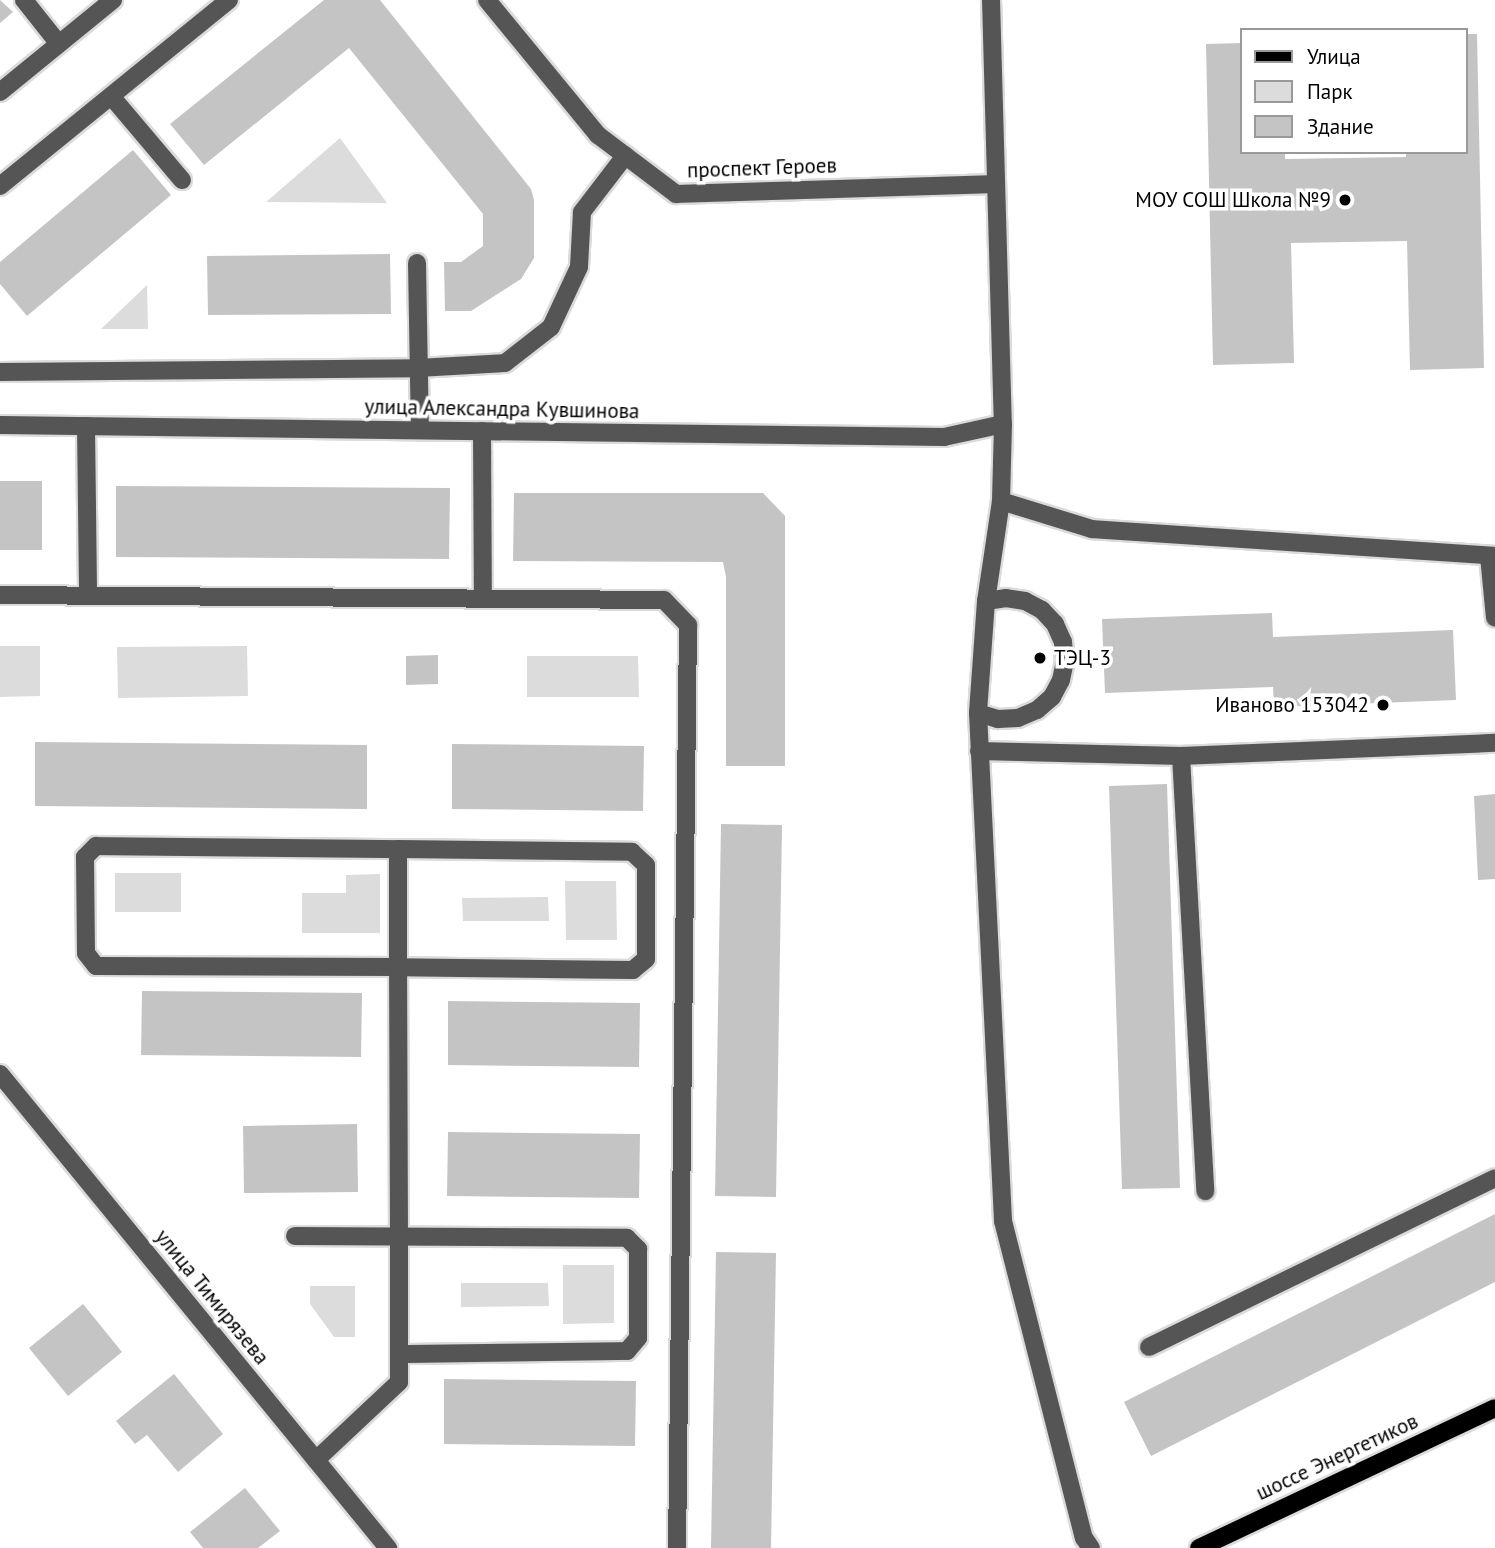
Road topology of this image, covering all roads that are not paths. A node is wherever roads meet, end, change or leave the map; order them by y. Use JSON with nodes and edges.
{"nodes":[{"id":1,"x":24,"y":0,"type":"edge"},
{"id":2,"x":113,"y":0,"type":"edge"},
{"id":3,"x":229,"y":0,"type":"edge"},
{"id":4,"x":487,"y":0,"type":"edge"},
{"id":5,"x":991,"y":0,"type":"edge"},
{"id":6,"x":59,"y":44,"type":"junction"},
{"id":7,"x":0,"y":92,"type":"edge"},
{"id":8,"x":111,"y":96,"type":"junction"},
{"id":9,"x":625,"y":156,"type":"junction"},
{"id":10,"x":181,"y":180,"type":"dead end"},
{"id":11,"x":996,"y":184,"type":"junction"},
{"id":12,"x":0,"y":185,"type":"edge"},
{"id":13,"x":417,"y":263,"type":"dead end"},
{"id":14,"x":418,"y":368,"type":"junction"},
{"id":15,"x":0,"y":372,"type":"edge"},
{"id":16,"x":1003,"y":424,"type":"junction"},
{"id":17,"x":0,"y":425,"type":"edge"},
{"id":18,"x":86,"y":426,"type":"junction"},
{"id":19,"x":420,"y":430,"type":"junction"},
{"id":20,"x":482,"y":431,"type":"junction"},
{"id":21,"x":1001,"y":501,"type":"junction"},
{"id":22,"x":1492,"y":556,"type":"edge"},
{"id":23,"x":0,"y":595,"type":"edge"},
{"id":24,"x":88,"y":596,"type":"junction"},
{"id":25,"x":483,"y":599,"type":"junction"},
{"id":26,"x":986,"y":601,"type":"junction"},
{"id":27,"x":1495,"y":618,"type":"edge"},
{"id":28,"x":978,"y":713,"type":"junction"},
{"id":29,"x":1495,"y":743,"type":"edge"},
{"id":30,"x":979,"y":751,"type":"junction"},
{"id":31,"x":1181,"y":756,"type":"junction"},
{"id":32,"x":398,"y":849,"type":"junction"},
{"id":33,"x":398,"y":967,"type":"junction"},
{"id":34,"x":0,"y":1074,"type":"edge"},
{"id":35,"x":1495,"y":1178,"type":"edge"},
{"id":36,"x":1205,"y":1191,"type":"dead end"},
{"id":37,"x":295,"y":1236,"type":"dead end"},
{"id":38,"x":399,"y":1237,"type":"junction"},
{"id":39,"x":1149,"y":1347,"type":"dead end"},
{"id":40,"x":399,"y":1354,"type":"junction"},
{"id":41,"x":1495,"y":1408,"type":"edge"},
{"id":42,"x":316,"y":1460,"type":"junction"},
{"id":43,"x":388,"y":1548,"type":"edge"},
{"id":44,"x":677,"y":1548,"type":"edge"},
{"id":45,"x":1091,"y":1548,"type":"edge"},
{"id":46,"x":1199,"y":1548,"type":"edge"}],
"edges":[{"from":1,"to":6,"type":"street"},
{"from":2,"to":6,"type":"street"},
{"from":3,"to":8,"type":"street"},
{"from":4,"to":9,"type":"street","name":"проспект Героев"},
{"from":5,"to":11,"type":"street"},
{"from":6,"to":7,"type":"street"},
{"from":8,"to":10,"type":"street"},
{"from":8,"to":12,"type":"street"},
{"from":9,"to":11,"type":"street","name":"проспект Героев"},
{"from":9,"to":14,"type":"street"},
{"from":11,"to":16,"type":"street"},
{"from":13,"to":14,"type":"street"},
{"from":14,"to":15,"type":"street"},
{"from":14,"to":19,"type":"street"},
{"from":16,"to":20,"type":"street","name":"улица Александра Кувшинова"},
{"from":16,"to":21,"type":"street"},
{"from":17,"to":18,"type":"street","name":"улица Александра Кувшинова"},
{"from":18,"to":19,"type":"street","name":"улица Александра Кувшинова"},
{"from":18,"to":24,"type":"street"},
{"from":19,"to":20,"type":"street","name":"улица Александра Кувшинова"},
{"from":20,"to":25,"type":"street"},
{"from":21,"to":22,"type":"street"},
{"from":21,"to":26,"type":"street"},
{"from":22,"to":27,"type":"street"},
{"from":23,"to":24,"type":"street"},
{"from":24,"to":25,"type":"street"},
{"from":25,"to":44,"type":"street"},
{"from":26,"to":28,"type":"street"},
{"from":26,"to":28,"type":"street"},
{"from":28,"to":30,"type":"street"},
{"from":29,"to":31,"type":"street"},
{"from":30,"to":31,"type":"street"},
{"from":30,"to":45,"type":"street"},
{"from":31,"to":36,"type":"street"},
{"from":32,"to":33,"type":"street"},
{"from":32,"to":33,"type":"street"},
{"from":32,"to":33,"type":"street"},
{"from":33,"to":38,"type":"street"},
{"from":34,"to":42,"type":"street","name":"улица Тимирязева"},
{"from":35,"to":39,"type":"street"},
{"from":37,"to":38,"type":"street"},
{"from":38,"to":40,"type":"street"},
{"from":38,"to":40,"type":"street"},
{"from":40,"to":42,"type":"street"},
{"from":41,"to":46,"type":"main road","name":"шоссе Энергетиков"},
{"from":42,"to":43,"type":"street","name":"улица Тимирязева"}]}
